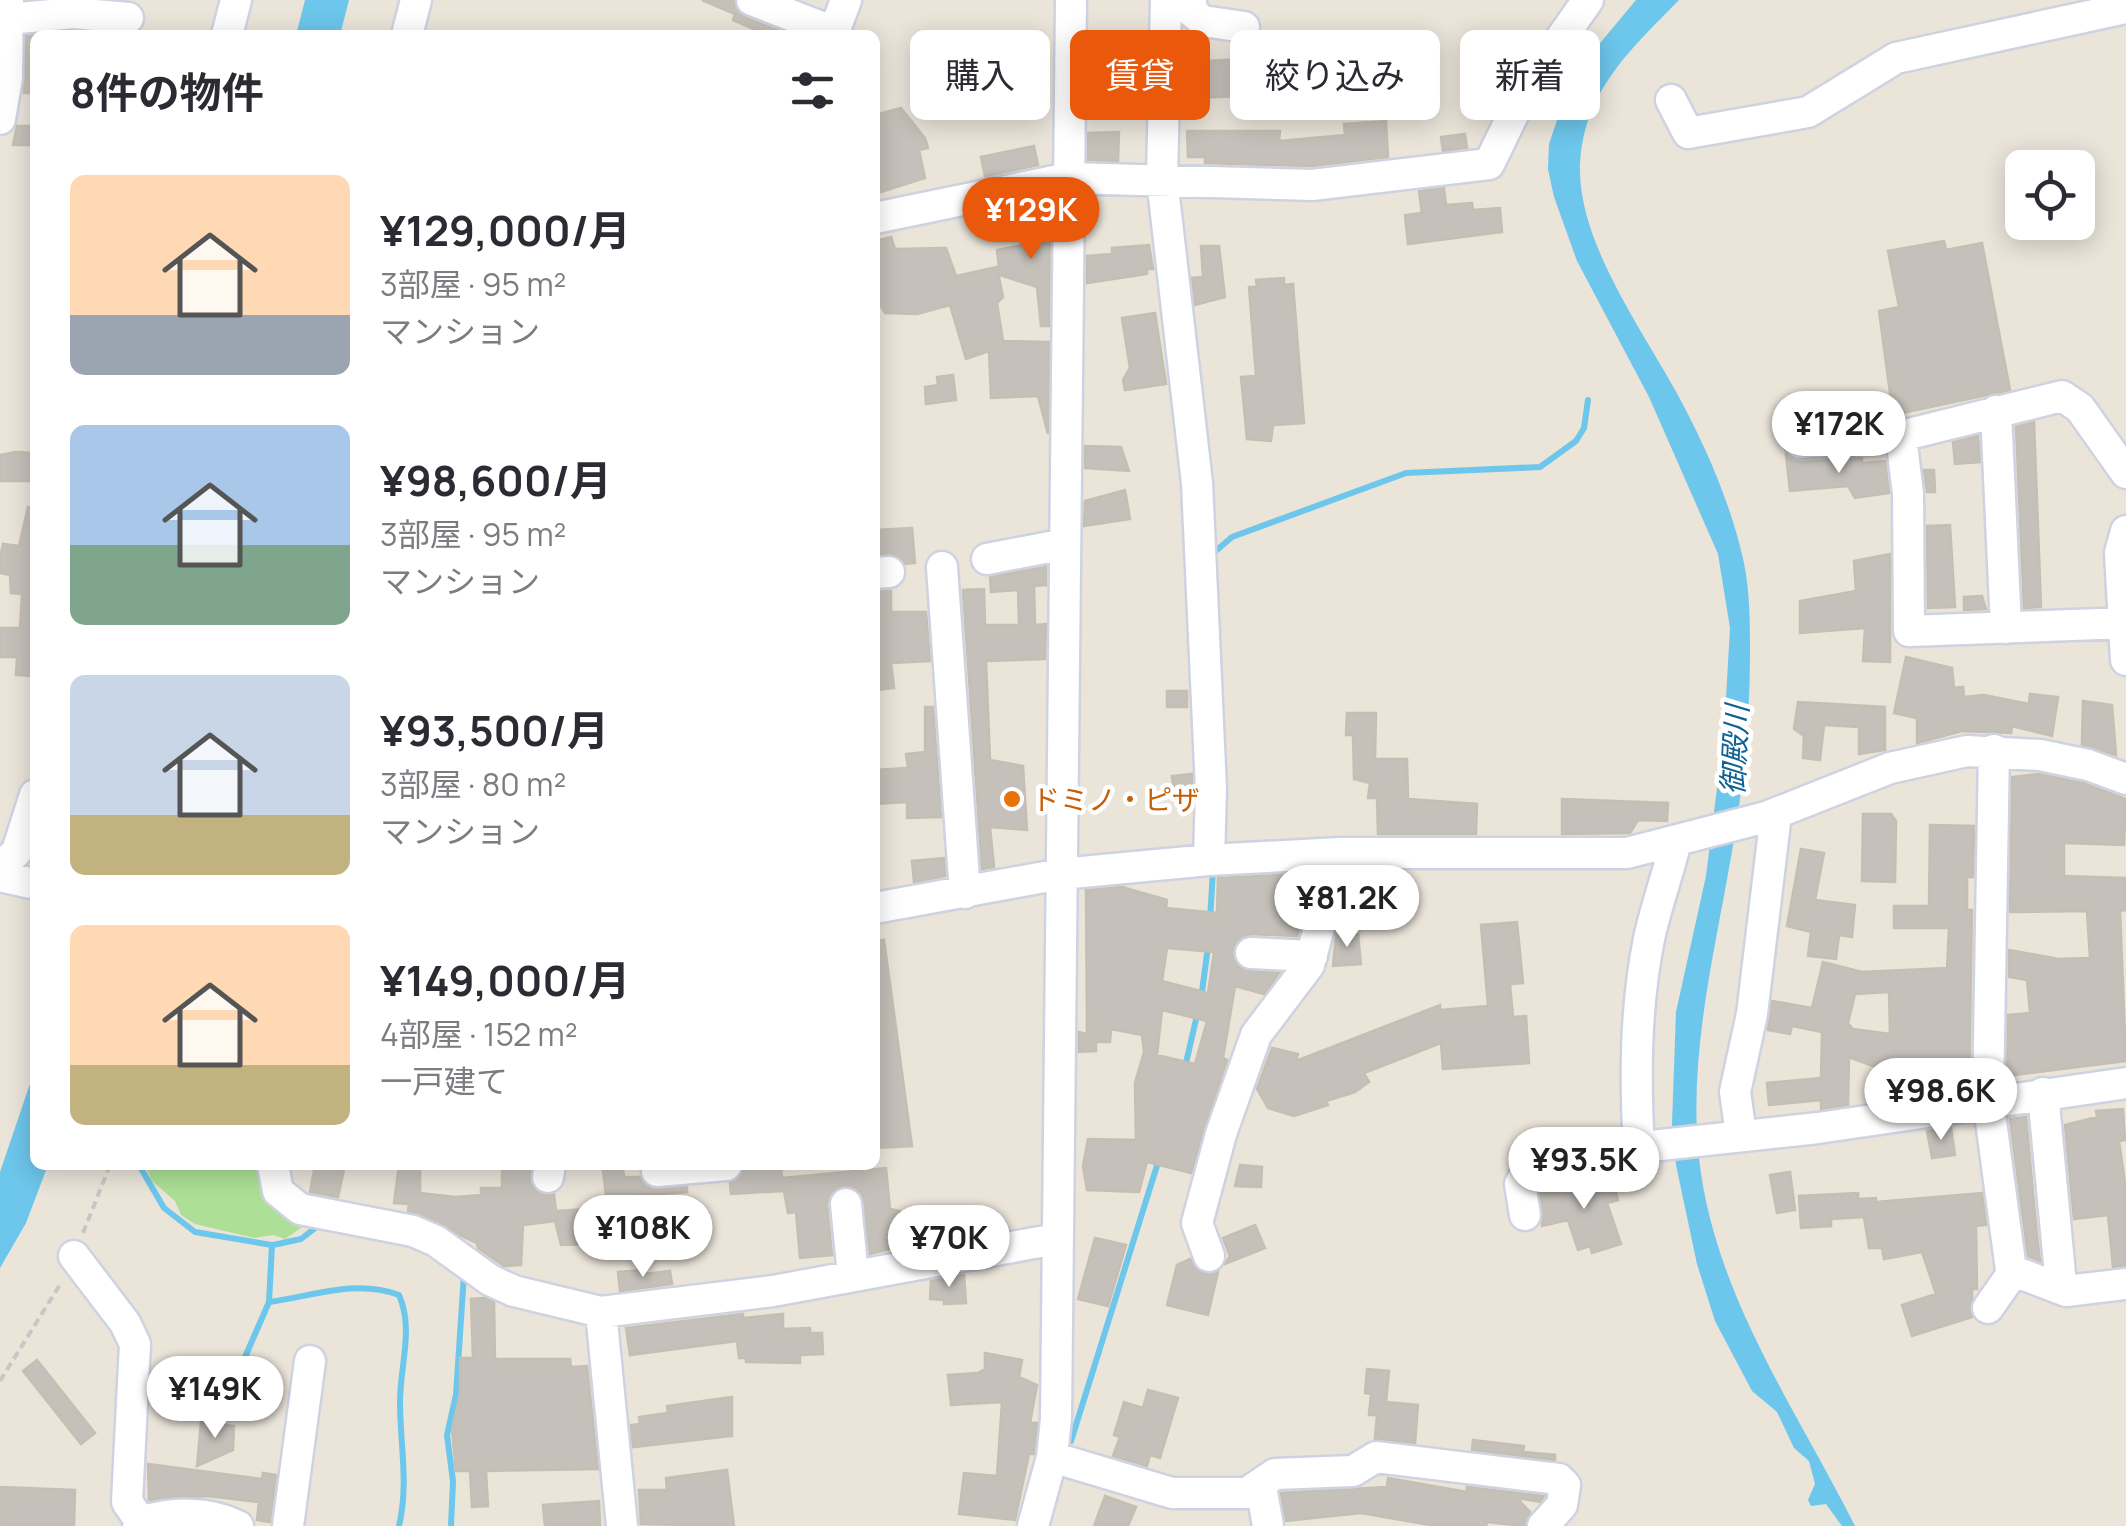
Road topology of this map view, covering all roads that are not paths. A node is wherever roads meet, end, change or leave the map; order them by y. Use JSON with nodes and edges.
{"nodes":[{"id":1,"x":236,"y":0,"type":"edge"},
{"id":2,"x":416,"y":0,"type":"edge"},
{"id":3,"x":752,"y":0,"type":"edge"},
{"id":4,"x":846,"y":0,"type":"edge"},
{"id":5,"x":1071,"y":0,"type":"edge"},
{"id":6,"x":1166,"y":0,"type":"edge"},
{"id":7,"x":1192,"y":0,"type":"edge"},
{"id":8,"x":1588,"y":0,"type":"edge"},
{"id":9,"x":6,"y":6,"type":"edge"},
{"id":10,"x":2126,"y":8,"type":"edge"},
{"id":11,"x":128,"y":18,"type":"dead end"},
{"id":12,"x":1244,"y":27,"type":"dead end"},
{"id":13,"x":228,"y":30,"type":"edge"},
{"id":14,"x":408,"y":30,"type":"edge"},
{"id":15,"x":826,"y":30,"type":"edge"},
{"id":16,"x":834,"y":30,"type":"edge"},
{"id":17,"x":1671,"y":100,"type":"dead end"},
{"id":18,"x":0,"y":119,"type":"edge"},
{"id":19,"x":1069,"y":178,"type":"junction"},
{"id":20,"x":1162,"y":179,"type":"junction"},
{"id":21,"x":880,"y":217,"type":"edge"},
{"id":22,"x":1996,"y":411,"type":"junction"},
{"id":23,"x":1900,"y":436,"type":"junction"},
{"id":24,"x":1800,"y":443,"type":"dead end"},
{"id":25,"x":2126,"y":473,"type":"edge"},
{"id":26,"x":2126,"y":531,"type":"edge"},
{"id":27,"x":1065,"y":544,"type":"junction"},
{"id":28,"x":987,"y":559,"type":"dead end"},
{"id":29,"x":942,"y":568,"type":"dead end"},
{"id":30,"x":2125,"y":622,"type":"edge"},
{"id":31,"x":2006,"y":628,"type":"junction"},
{"id":32,"x":2126,"y":660,"type":"edge"},
{"id":33,"x":1994,"y":750,"type":"junction"},
{"id":34,"x":2126,"y":779,"type":"edge"},
{"id":35,"x":30,"y":811,"type":"edge"},
{"id":36,"x":1771,"y":816,"type":"junction"},
{"id":37,"x":1682,"y":839,"type":"junction"},
{"id":38,"x":1339,"y":853,"type":"junction"},
{"id":39,"x":1208,"y":860,"type":"junction"},
{"id":40,"x":1061,"y":874,"type":"junction"},
{"id":41,"x":14,"y":877,"type":"edge"},
{"id":42,"x":965,"y":893,"type":"junction"},
{"id":43,"x":880,"y":907,"type":"edge"},
{"id":44,"x":1251,"y":953,"type":"dead end"},
{"id":45,"x":1312,"y":956,"type":"junction"},
{"id":46,"x":2126,"y":1083,"type":"edge"},
{"id":47,"x":2043,"y":1093,"type":"junction"},
{"id":48,"x":1988,"y":1100,"type":"junction"},
{"id":49,"x":1735,"y":1135,"type":"junction"},
{"id":50,"x":1645,"y":1148,"type":"junction"},
{"id":51,"x":273,"y":1170,"type":"edge"},
{"id":52,"x":846,"y":1204,"type":"dead end"},
{"id":53,"x":1525,"y":1215,"type":"dead end"},
{"id":54,"x":1056,"y":1240,"type":"junction"},
{"id":55,"x":74,"y":1256,"type":"dead end"},
{"id":56,"x":1209,"y":1256,"type":"dead end"},
{"id":57,"x":2014,"y":1271,"type":"junction"},
{"id":58,"x":2060,"y":1274,"type":"dead end"},
{"id":59,"x":853,"y":1276,"type":"junction"},
{"id":60,"x":2126,"y":1284,"type":"edge"},
{"id":61,"x":1988,"y":1308,"type":"dead end"},
{"id":62,"x":600,"y":1312,"type":"junction"},
{"id":63,"x":310,"y":1361,"type":"dead end"},
{"id":64,"x":1052,"y":1457,"type":"junction"},
{"id":65,"x":1261,"y":1486,"type":"junction"},
{"id":66,"x":139,"y":1524,"type":"edge"},
{"id":67,"x":238,"y":1526,"type":"edge"},
{"id":68,"x":288,"y":1526,"type":"edge"},
{"id":69,"x":622,"y":1526,"type":"edge"},
{"id":70,"x":1033,"y":1526,"type":"edge"},
{"id":71,"x":1268,"y":1526,"type":"edge"},
{"id":72,"x":1543,"y":1526,"type":"edge"}],
"edges":[{"from":1,"to":13,"type":"street"},
{"from":2,"to":14,"type":"street"},
{"from":3,"to":15,"type":"street"},
{"from":4,"to":16,"type":"street"},
{"from":5,"to":19,"type":"street"},
{"from":6,"to":20,"type":"street"},
{"from":7,"to":12,"type":"street"},
{"from":8,"to":20,"type":"street"},
{"from":9,"to":11,"type":"street"},
{"from":9,"to":18,"type":"street"},
{"from":10,"to":17,"type":"street"},
{"from":19,"to":20,"type":"street"},
{"from":19,"to":21,"type":"street"},
{"from":19,"to":27,"type":"street"},
{"from":20,"to":39,"type":"street"},
{"from":22,"to":23,"type":"street"},
{"from":22,"to":25,"type":"street"},
{"from":22,"to":31,"type":"street"},
{"from":23,"to":24,"type":"street"},
{"from":23,"to":31,"type":"street"},
{"from":26,"to":30,"type":"street"},
{"from":27,"to":28,"type":"street"},
{"from":27,"to":40,"type":"street"},
{"from":29,"to":42,"type":"street"},
{"from":30,"to":31,"type":"street"},
{"from":30,"to":32,"type":"street"},
{"from":33,"to":34,"type":"street"},
{"from":33,"to":36,"type":"street"},
{"from":33,"to":48,"type":"street"},
{"from":35,"to":41,"type":"street"},
{"from":36,"to":37,"type":"street"},
{"from":36,"to":49,"type":"street"},
{"from":37,"to":38,"type":"street"},
{"from":37,"to":50,"type":"street"},
{"from":38,"to":39,"type":"street"},
{"from":38,"to":45,"type":"street"},
{"from":39,"to":40,"type":"street"},
{"from":40,"to":42,"type":"street"},
{"from":40,"to":54,"type":"street"},
{"from":42,"to":43,"type":"street"},
{"from":44,"to":45,"type":"street"},
{"from":45,"to":56,"type":"street"},
{"from":46,"to":47,"type":"street"},
{"from":47,"to":48,"type":"street"},
{"from":47,"to":58,"type":"street"},
{"from":48,"to":49,"type":"street"},
{"from":48,"to":57,"type":"street"},
{"from":49,"to":50,"type":"street"},
{"from":50,"to":53,"type":"street"},
{"from":51,"to":62,"type":"street"},
{"from":52,"to":59,"type":"street"},
{"from":54,"to":59,"type":"street"},
{"from":54,"to":64,"type":"street"},
{"from":55,"to":66,"type":"street"},
{"from":57,"to":60,"type":"street"},
{"from":57,"to":61,"type":"street"},
{"from":59,"to":62,"type":"street"},
{"from":62,"to":69,"type":"street"},
{"from":63,"to":68,"type":"street"},
{"from":64,"to":65,"type":"street"},
{"from":64,"to":70,"type":"street"},
{"from":65,"to":71,"type":"street"},
{"from":65,"to":72,"type":"street"},
{"from":66,"to":67,"type":"street"}]}
